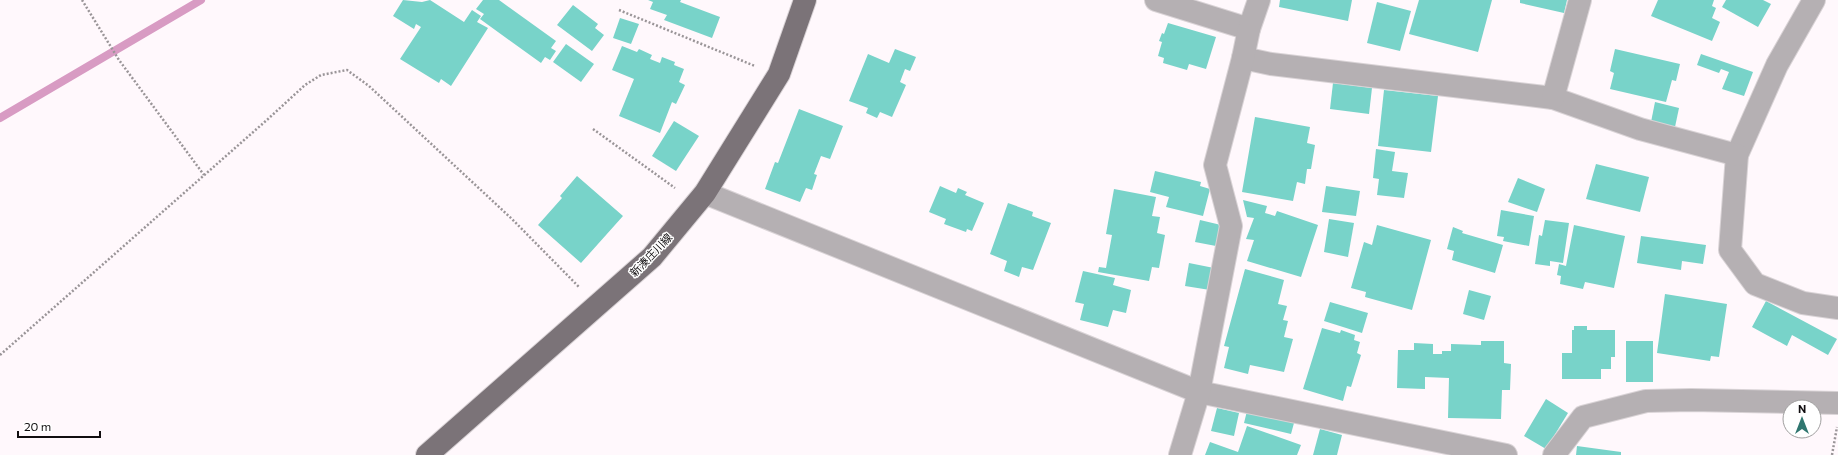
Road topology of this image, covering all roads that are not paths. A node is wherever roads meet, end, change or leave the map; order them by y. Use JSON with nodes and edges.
{"nodes":[{"id":1,"x":805,"y":0,"type":"edge"},
{"id":2,"x":1156,"y":0,"type":"edge"},
{"id":3,"x":1259,"y":0,"type":"edge"},
{"id":4,"x":1580,"y":0,"type":"edge"},
{"id":5,"x":1814,"y":0,"type":"edge"},
{"id":6,"x":1249,"y":28,"type":"junction"},
{"id":7,"x":1243,"y":58,"type":"junction"},
{"id":8,"x":1553,"y":98,"type":"junction"},
{"id":9,"x":1737,"y":155,"type":"junction"},
{"id":10,"x":706,"y":193,"type":"junction"},
{"id":11,"x":1838,"y":308,"type":"edge"},
{"id":12,"x":1199,"y":392,"type":"junction"},
{"id":13,"x":1838,"y":403,"type":"edge"},
{"id":14,"x":427,"y":455,"type":"edge"},
{"id":15,"x":1180,"y":455,"type":"edge"},
{"id":16,"x":1506,"y":455,"type":"edge"},
{"id":17,"x":1554,"y":455,"type":"edge"}],
"edges":[{"from":1,"to":10,"type":"main road","name":"新湊庄川線"},
{"from":2,"to":6,"type":"street"},
{"from":3,"to":6,"type":"street"},
{"from":4,"to":8,"type":"street"},
{"from":5,"to":9,"type":"street"},
{"from":6,"to":7,"type":"street"},
{"from":7,"to":8,"type":"street"},
{"from":7,"to":12,"type":"street"},
{"from":8,"to":9,"type":"street"},
{"from":9,"to":11,"type":"street"},
{"from":10,"to":12,"type":"street"},
{"from":10,"to":14,"type":"main road","name":"新湊庄川線"},
{"from":12,"to":15,"type":"street"},
{"from":12,"to":16,"type":"street"},
{"from":13,"to":17,"type":"street"}]}
